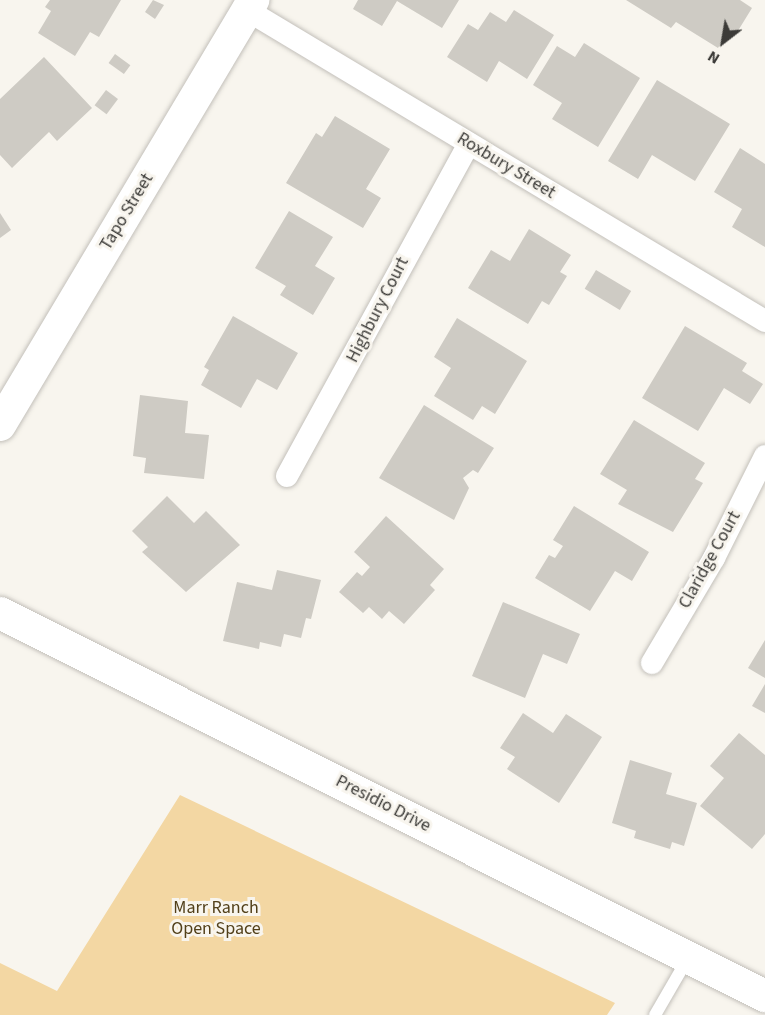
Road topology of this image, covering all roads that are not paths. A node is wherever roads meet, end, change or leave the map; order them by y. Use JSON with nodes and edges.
{"nodes":[{"id":1,"x":250,"y":5,"type":"edge"},
{"id":2,"x":469,"y":144,"type":"junction"},
{"id":3,"x":765,"y":321,"type":"edge"},
{"id":4,"x":0,"y":425,"type":"edge"},
{"id":5,"x":765,"y":456,"type":"edge"},
{"id":6,"x":287,"y":476,"type":"dead end"},
{"id":7,"x":0,"y":613,"type":"edge"},
{"id":8,"x":652,"y":663,"type":"dead end"},
{"id":9,"x":689,"y":957,"type":"junction"},
{"id":10,"x":765,"y":996,"type":"edge"},
{"id":11,"x":655,"y":1015,"type":"edge"}],
"edges":[{"from":1,"to":2,"type":"street","name":"Roxbury Street"},
{"from":1,"to":4,"type":"street","name":"Tapo Street"},
{"from":2,"to":3,"type":"street","name":"Roxbury Street"},
{"from":2,"to":6,"type":"street","name":"Highbury Court"},
{"from":5,"to":8,"type":"street","name":"Claridge Court"},
{"from":7,"to":9,"type":"street","name":"Presidio Drive"},
{"from":9,"to":10,"type":"street","name":"Presidio Drive"},
{"from":9,"to":11,"type":"lane"}]}
